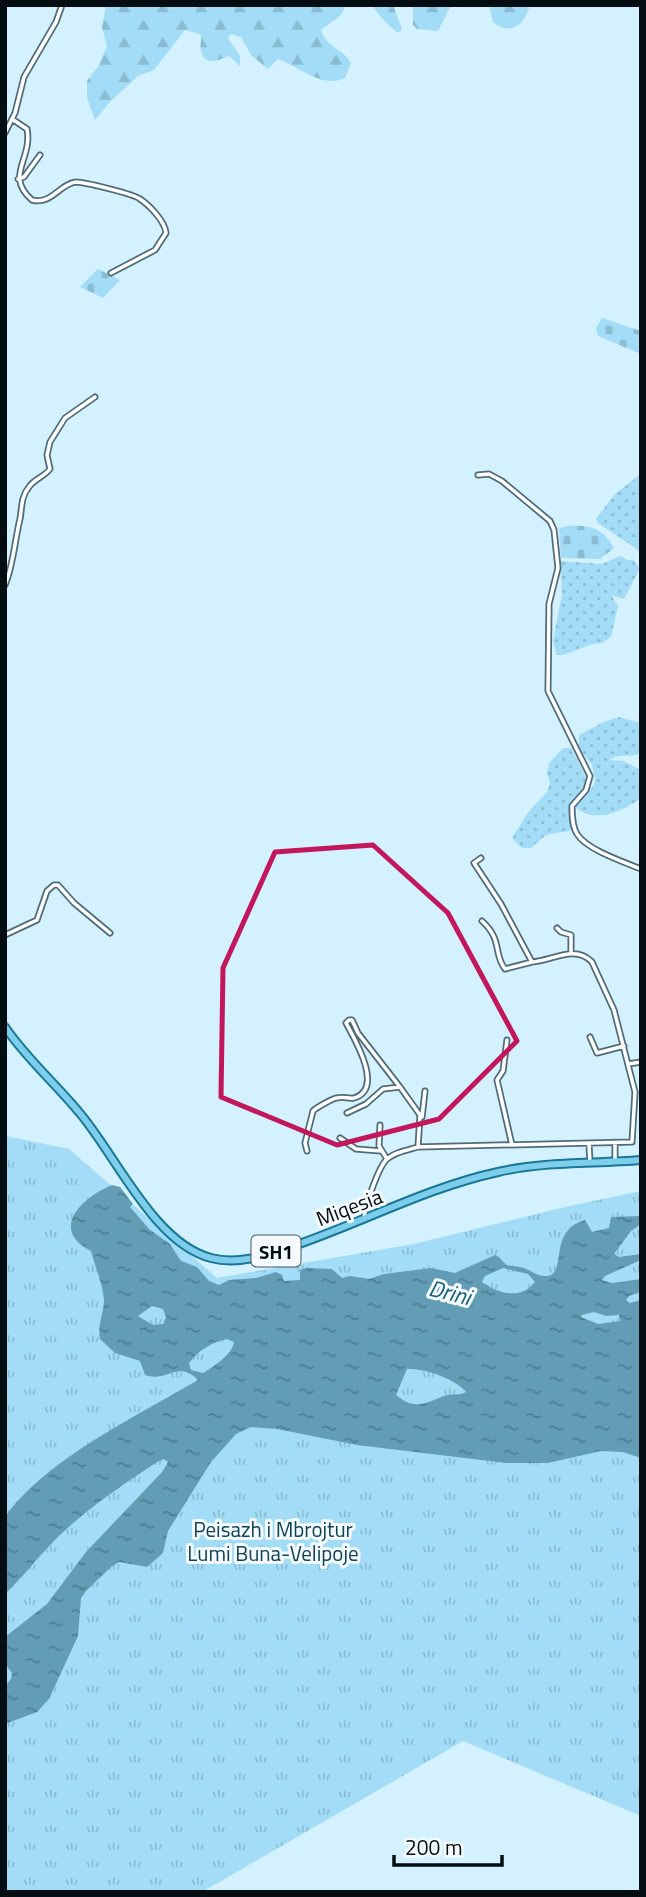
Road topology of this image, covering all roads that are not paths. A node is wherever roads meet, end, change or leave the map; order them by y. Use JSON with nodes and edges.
{"nodes":[{"id":1,"x":62,"y":5,"type":"edge"},
{"id":2,"x":12,"y":119,"type":"junction"},
{"id":3,"x":5,"y":133,"type":"edge"},
{"id":4,"x":40,"y":155,"type":"dead end"},
{"id":5,"x":18,"y":179,"type":"junction"},
{"id":6,"x":111,"y":273,"type":"dead end"},
{"id":7,"x":95,"y":397,"type":"dead end"},
{"id":8,"x":478,"y":475,"type":"dead end"},
{"id":9,"x":5,"y":585,"type":"edge"},
{"id":10,"x":481,"y":858,"type":"dead end"},
{"id":11,"x":641,"y":869,"type":"edge"},
{"id":12,"x":482,"y":921,"type":"dead end"},
{"id":13,"x":557,"y":928,"type":"dead end"},
{"id":14,"x":110,"y":933,"type":"dead end"},
{"id":15,"x":5,"y":935,"type":"edge"},
{"id":16,"x":571,"y":953,"type":"junction"},
{"id":17,"x":532,"y":962,"type":"junction"},
{"id":18,"x":5,"y":1027,"type":"edge"},
{"id":19,"x":590,"y":1037,"type":"dead end"},
{"id":20,"x":507,"y":1040,"type":"dead end"},
{"id":21,"x":624,"y":1046,"type":"junction"},
{"id":22,"x":641,"y":1062,"type":"edge"},
{"id":23,"x":628,"y":1064,"type":"junction"},
{"id":24,"x":400,"y":1087,"type":"junction"},
{"id":25,"x":425,"y":1091,"type":"dead end"},
{"id":26,"x":347,"y":1113,"type":"dead end"},
{"id":27,"x":380,"y":1125,"type":"dead end"},
{"id":28,"x":421,"y":1125,"type":"junction"},
{"id":29,"x":340,"y":1138,"type":"dead end"},
{"id":30,"x":632,"y":1142,"type":"junction"},
{"id":31,"x":615,"y":1143,"type":"junction"},
{"id":32,"x":589,"y":1144,"type":"junction"},
{"id":33,"x":641,"y":1144,"type":"edge"},
{"id":34,"x":513,"y":1146,"type":"junction"},
{"id":35,"x":418,"y":1147,"type":"junction"},
{"id":36,"x":307,"y":1151,"type":"dead end"},
{"id":37,"x":381,"y":1151,"type":"junction"},
{"id":38,"x":387,"y":1159,"type":"junction"},
{"id":39,"x":641,"y":1160,"type":"edge"},
{"id":40,"x":615,"y":1162,"type":"junction"},
{"id":41,"x":590,"y":1163,"type":"junction"},
{"id":42,"x":365,"y":1220,"type":"junction"}],
"edges":[{"from":1,"to":2,"type":"street"},
{"from":2,"to":3,"type":"street"},
{"from":2,"to":5,"type":"street"},
{"from":4,"to":5,"type":"street"},
{"from":5,"to":6,"type":"street"},
{"from":7,"to":9,"type":"street"},
{"from":8,"to":11,"type":"street"},
{"from":10,"to":17,"type":"street"},
{"from":12,"to":17,"type":"street"},
{"from":13,"to":16,"type":"street"},
{"from":14,"to":15,"type":"street"},
{"from":16,"to":17,"type":"street"},
{"from":16,"to":21,"type":"street"},
{"from":18,"to":42,"type":"main road","name":"Miqesia","number":"SH1"},
{"from":19,"to":21,"type":"street"},
{"from":20,"to":34,"type":"street"},
{"from":21,"to":23,"type":"street"},
{"from":22,"to":23,"type":"street"},
{"from":23,"to":30,"type":"street"},
{"from":24,"to":26,"type":"street"},
{"from":24,"to":28,"type":"street"},
{"from":24,"to":36,"type":"street"},
{"from":25,"to":28,"type":"street"},
{"from":27,"to":37,"type":"street"},
{"from":28,"to":35,"type":"street"},
{"from":29,"to":37,"type":"street"},
{"from":30,"to":31,"type":"street"},
{"from":30,"to":33,"type":"street"},
{"from":31,"to":32,"type":"street"},
{"from":31,"to":40,"type":"street"},
{"from":32,"to":34,"type":"street"},
{"from":32,"to":41,"type":"street"},
{"from":34,"to":35,"type":"street"},
{"from":35,"to":38,"type":"street"},
{"from":37,"to":38,"type":"street"},
{"from":38,"to":42,"type":"street"},
{"from":39,"to":40,"type":"main road","name":"Miqesia","number":"SH1"},
{"from":40,"to":41,"type":"main road","name":"Miqesia","number":"SH1"},
{"from":41,"to":42,"type":"main road","name":"Miqesia","number":"SH1"}]}
